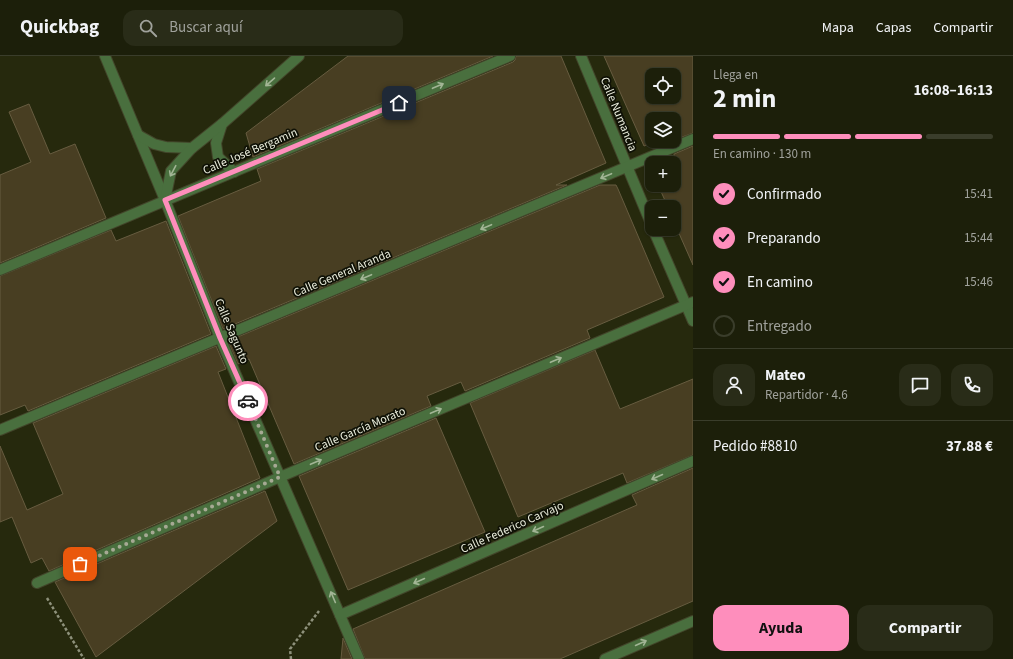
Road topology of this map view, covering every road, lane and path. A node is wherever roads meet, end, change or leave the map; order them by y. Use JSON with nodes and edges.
{"nodes":[{"id":1,"x":105,"y":56,"type":"edge"},
{"id":2,"x":299,"y":56,"type":"edge"},
{"id":3,"x":510,"y":56,"type":"edge"},
{"id":4,"x":581,"y":56,"type":"edge"},
{"id":5,"x":222,"y":124,"type":"junction"},
{"id":6,"x":138,"y":135,"type":"junction"},
{"id":7,"x":693,"y":139,"type":"edge"},
{"id":8,"x":192,"y":148,"type":"junction"},
{"id":9,"x":627,"y":168,"type":"junction"},
{"id":10,"x":234,"y":172,"type":"junction"},
{"id":11,"x":165,"y":200,"type":"junction"},
{"id":12,"x":645,"y":210,"type":"edge"},
{"id":13,"x":657,"y":236,"type":"edge"},
{"id":14,"x":0,"y":270,"type":"edge"},
{"id":15,"x":689,"y":303,"type":"edge"},
{"id":16,"x":693,"y":321,"type":"edge"},
{"id":17,"x":220,"y":338,"type":"junction"},
{"id":18,"x":0,"y":430,"type":"edge"},
{"id":19,"x":693,"y":461,"type":"edge"},
{"id":20,"x":280,"y":477,"type":"junction"},
{"id":21,"x":37,"y":583,"type":"joint"},
{"id":22,"x":332,"y":595,"type":"junction"},
{"id":23,"x":340,"y":615,"type":"junction"},
{"id":24,"x":693,"y":621,"type":"edge"},
{"id":25,"x":84,"y":659,"type":"edge"},
{"id":26,"x":291,"y":659,"type":"edge"},
{"id":27,"x":359,"y":659,"type":"edge"},
{"id":28,"x":605,"y":659,"type":"edge"}],
"edges":[{"from":1,"to":6,"type":"street","name":"Calle Sagunto"},
{"from":2,"to":5,"type":"street","one_way":true},
{"from":10,"to":3,"type":"street","name":"Calle José Bergamin","one_way":true},
{"from":4,"to":9,"type":"street","name":"Calle Numancia"},
{"from":5,"to":8,"type":"street"},
{"from":5,"to":10,"type":"street"},
{"from":6,"to":8,"type":"street"},
{"from":6,"to":11,"type":"street","name":"Calle Sagunto"},
{"from":7,"to":9,"type":"street","name":"Calle General Aranda"},
{"from":8,"to":11,"type":"street","one_way":true},
{"from":9,"to":12,"type":"street","name":"Calle Numancia"},
{"from":9,"to":17,"type":"street","name":"Calle General Aranda","one_way":true},
{"from":10,"to":11,"type":"street","name":"Calle José Bergamin"},
{"from":11,"to":14,"type":"street","name":"Calle José Bergamin"},
{"from":11,"to":17,"type":"street","name":"Calle Sagunto"},
{"from":13,"to":15,"type":"street","name":"Calle Numancia"},
{"from":15,"to":16,"type":"street","name":"Calle Numancia"},
{"from":20,"to":15,"type":"street","name":"Calle García Morato","one_way":true},
{"from":17,"to":18,"type":"street","name":"Calle General Aranda"},
{"from":17,"to":20,"type":"street","name":"Calle Sagunto"},
{"from":19,"to":23,"type":"street","name":"Calle Federico Carvajo","one_way":true},
{"from":20,"to":21,"type":"street","name":"Calle García Morato"},
{"from":20,"to":22,"type":"street","name":"Calle Sagunto"},
{"from":21,"to":25,"type":"path"},
{"from":23,"to":22,"type":"street","name":"Calle Sagunto","one_way":true},
{"from":22,"to":26,"type":"path"},
{"from":23,"to":27,"type":"street","name":"Calle Sagunto"},
{"from":28,"to":24,"type":"street","one_way":true}]}
